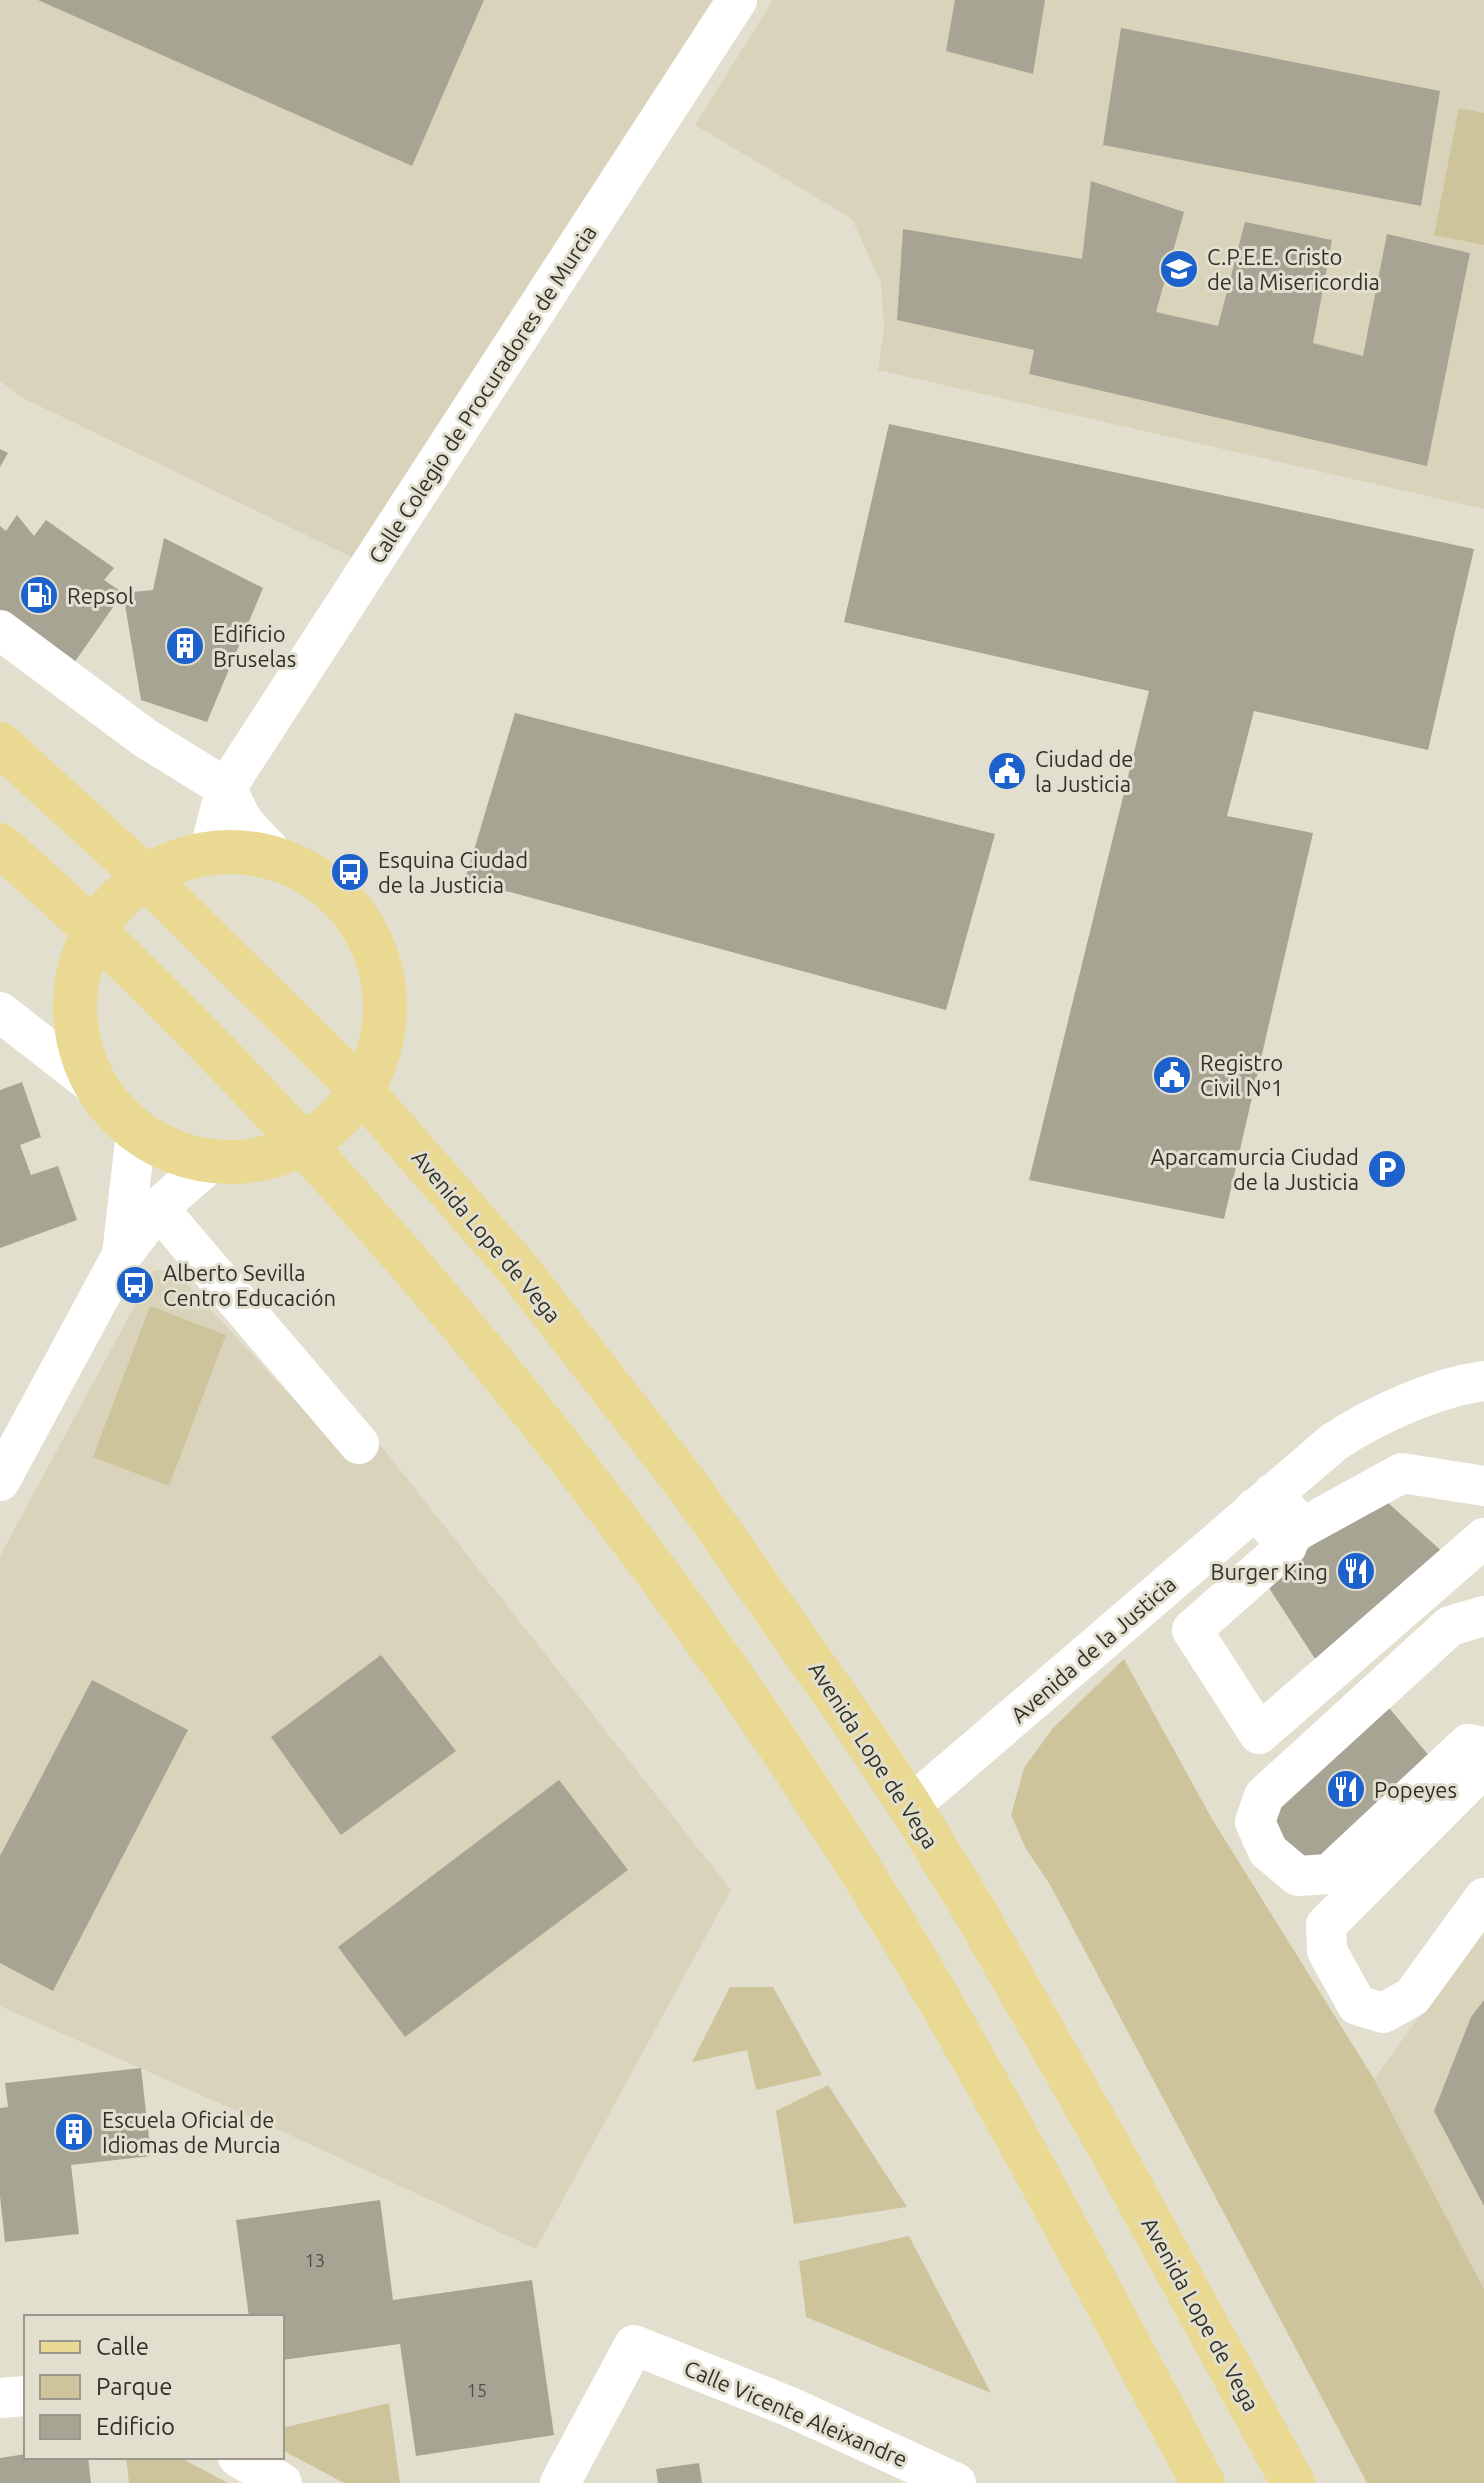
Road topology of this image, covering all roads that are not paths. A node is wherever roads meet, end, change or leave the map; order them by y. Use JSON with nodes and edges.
{"nodes":[{"id":1,"x":737,"y":0,"type":"edge"},
{"id":2,"x":0,"y":630,"type":"edge"},
{"id":3,"x":0,"y":744,"type":"edge"},
{"id":4,"x":226,"y":788,"type":"junction"},
{"id":5,"x":0,"y":845,"type":"edge"},
{"id":6,"x":209,"y":852,"type":"junction"},
{"id":7,"x":276,"y":857,"type":"junction"},
{"id":8,"x":145,"y":876,"type":"junction"},
{"id":9,"x":95,"y":929,"type":"junction"},
{"id":10,"x":0,"y":1012,"type":"edge"},
{"id":11,"x":95,"y":1086,"type":"junction"},
{"id":12,"x":362,"y":1091,"type":"junction"},
{"id":13,"x":136,"y":1132,"type":"junction"},
{"id":14,"x":305,"y":1144,"type":"junction"},
{"id":15,"x":211,"y":1162,"type":"junction"},
{"id":16,"x":158,"y":1208,"type":"junction"},
{"id":17,"x":122,"y":1255,"type":"junction"},
{"id":18,"x":1484,"y":1381,"type":"edge"},
{"id":19,"x":359,"y":1444,"type":"dead end"},
{"id":20,"x":0,"y":1481,"type":"edge"},
{"id":21,"x":1484,"y":1486,"type":"edge"},
{"id":22,"x":1264,"y":1501,"type":"junction"},
{"id":23,"x":1484,"y":1538,"type":"edge"},
{"id":24,"x":1484,"y":1616,"type":"edge"},
{"id":25,"x":1484,"y":1747,"type":"edge"},
{"id":26,"x":1484,"y":1767,"type":"edge"},
{"id":27,"x":910,"y":1806,"type":"junction"},
{"id":28,"x":1484,"y":1898,"type":"edge"},
{"id":29,"x":24,"y":2396,"type":"edge"},
{"id":30,"x":0,"y":2398,"type":"edge"},
{"id":31,"x":241,"y":2459,"type":"edge"},
{"id":32,"x":282,"y":2483,"type":"edge"},
{"id":33,"x":560,"y":2483,"type":"edge"},
{"id":34,"x":956,"y":2483,"type":"edge"},
{"id":35,"x":1203,"y":2483,"type":"edge"},
{"id":36,"x":1293,"y":2483,"type":"edge"}],
"edges":[{"from":1,"to":4,"type":"street","name":"Calle Colegio de Procuradores de Murcia"},
{"from":2,"to":4,"type":"street"},
{"from":3,"to":8,"type":"main road","name":"Avenida Lope de Vega"},
{"from":4,"to":6,"type":"street","name":"Calle Colegio de Procuradores de Murcia"},
{"from":4,"to":7,"type":"street"},
{"from":5,"to":9,"type":"main road"},
{"from":6,"to":7,"type":"main road"},
{"from":6,"to":8,"type":"main road"},
{"from":7,"to":12,"type":"main road"},
{"from":8,"to":9,"type":"main road"},
{"from":8,"to":12,"type":"main road","name":"Avenida Lope de Vega"},
{"from":9,"to":11,"type":"main road"},
{"from":9,"to":14,"type":"main road"},
{"from":10,"to":11,"type":"street"},
{"from":11,"to":13,"type":"main road"},
{"from":12,"to":14,"type":"main road"},
{"from":12,"to":27,"type":"main road","name":"Avenida Lope de Vega"},
{"from":13,"to":15,"type":"main road"},
{"from":13,"to":17,"type":"street"},
{"from":14,"to":15,"type":"main road"},
{"from":14,"to":35,"type":"main road"},
{"from":15,"to":16,"type":"street"},
{"from":16,"to":17,"type":"street"},
{"from":16,"to":19,"type":"street"},
{"from":17,"to":20,"type":"street"},
{"from":18,"to":22,"type":"street","name":"Avenida de la Justicia"},
{"from":21,"to":22,"type":"street"},
{"from":22,"to":23,"type":"street"},
{"from":22,"to":27,"type":"street","name":"Avenida de la Justicia"},
{"from":24,"to":25,"type":"street"},
{"from":26,"to":28,"type":"street"},
{"from":27,"to":36,"type":"main road","name":"Avenida Lope de Vega"},
{"from":29,"to":30,"type":"street"},
{"from":31,"to":32,"type":"street"},
{"from":33,"to":34,"type":"street","name":"Calle Vicente Aleixandre"}]}
